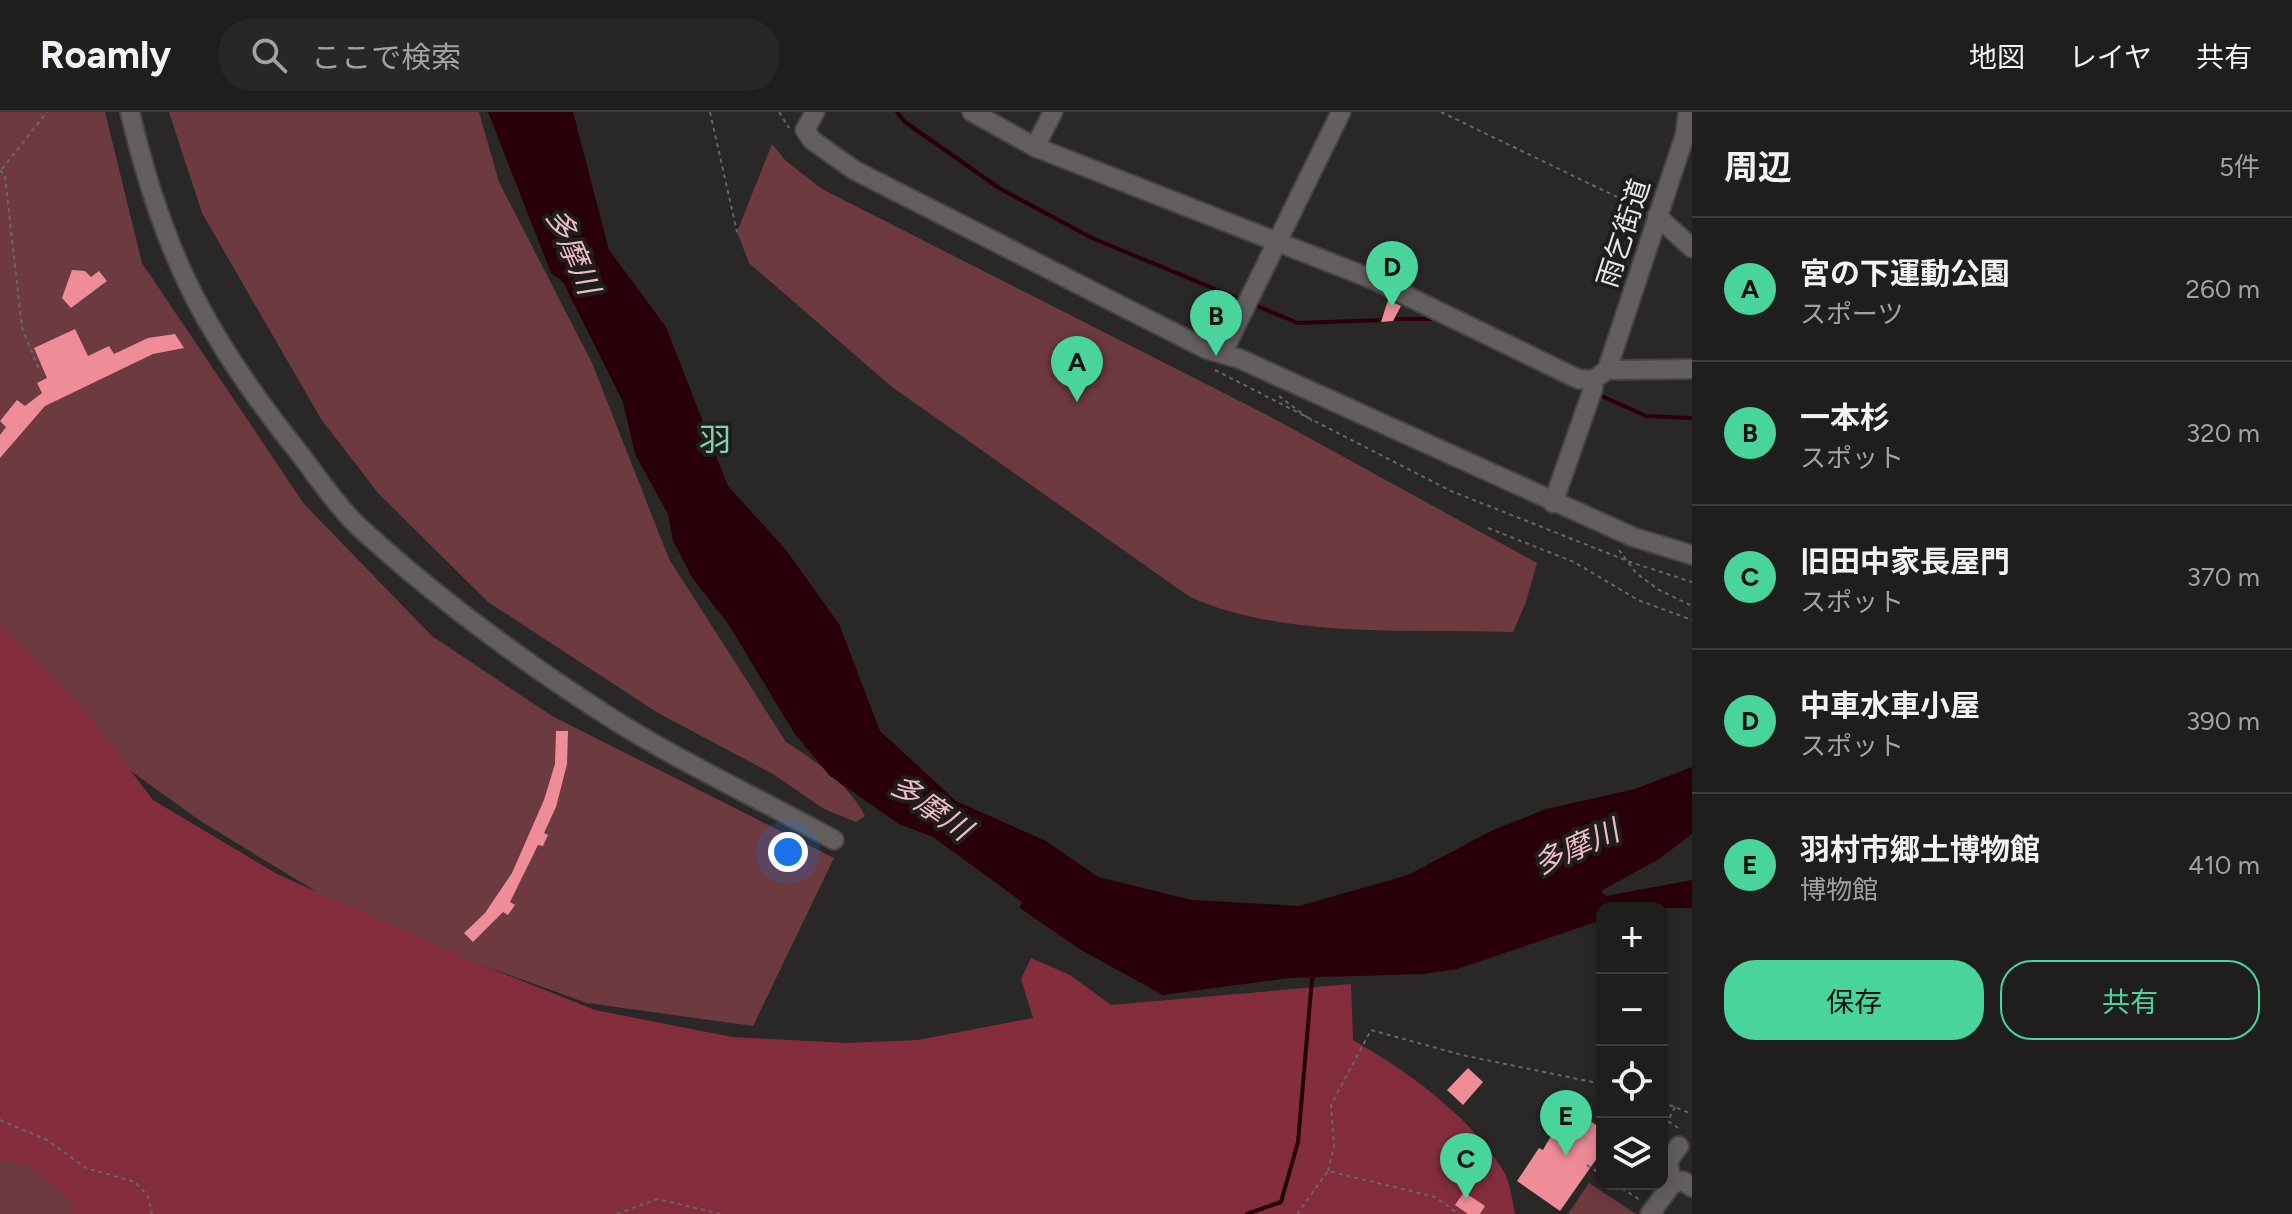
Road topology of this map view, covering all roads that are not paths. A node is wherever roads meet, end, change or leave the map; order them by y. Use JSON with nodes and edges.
{"nodes":[{"id":1,"x":130,"y":112,"type":"edge"},
{"id":2,"x":815,"y":112,"type":"edge"},
{"id":3,"x":972,"y":112,"type":"edge"},
{"id":4,"x":1053,"y":112,"type":"edge"},
{"id":5,"x":1341,"y":112,"type":"edge"},
{"id":6,"x":1688,"y":112,"type":"edge"},
{"id":7,"x":1035,"y":147,"type":"junction"},
{"id":8,"x":1657,"y":216,"type":"junction"},
{"id":9,"x":1276,"y":243,"type":"junction"},
{"id":10,"x":1692,"y":248,"type":"edge"},
{"id":11,"x":1223,"y":352,"type":"junction"},
{"id":12,"x":1692,"y":369,"type":"edge"},
{"id":13,"x":1596,"y":384,"type":"junction"},
{"id":14,"x":1553,"y":503,"type":"junction"},
{"id":15,"x":1692,"y":555,"type":"edge"},
{"id":16,"x":834,"y":840,"type":"dead end"},
{"id":17,"x":1679,"y":1146,"type":"dead end"},
{"id":18,"x":1672,"y":1184,"type":"junction"},
{"id":19,"x":1692,"y":1187,"type":"edge"},
{"id":20,"x":1647,"y":1209,"type":"edge"}],
"edges":[{"from":1,"to":16,"type":"street"},
{"from":2,"to":11,"type":"street"},
{"from":3,"to":7,"type":"street"},
{"from":4,"to":7,"type":"street"},
{"from":5,"to":9,"type":"street"},
{"from":6,"to":8,"type":"street","name":"雨乞街道"},
{"from":7,"to":9,"type":"street"},
{"from":8,"to":10,"type":"street"},
{"from":8,"to":13,"type":"street","name":"雨乞街道"},
{"from":9,"to":11,"type":"street"},
{"from":9,"to":13,"type":"street"},
{"from":11,"to":14,"type":"street"},
{"from":12,"to":13,"type":"street"},
{"from":13,"to":14,"type":"street","name":"雨乞街道"},
{"from":14,"to":15,"type":"street"},
{"from":17,"to":18,"type":"street"},
{"from":18,"to":19,"type":"street"},
{"from":18,"to":20,"type":"street"}]}
